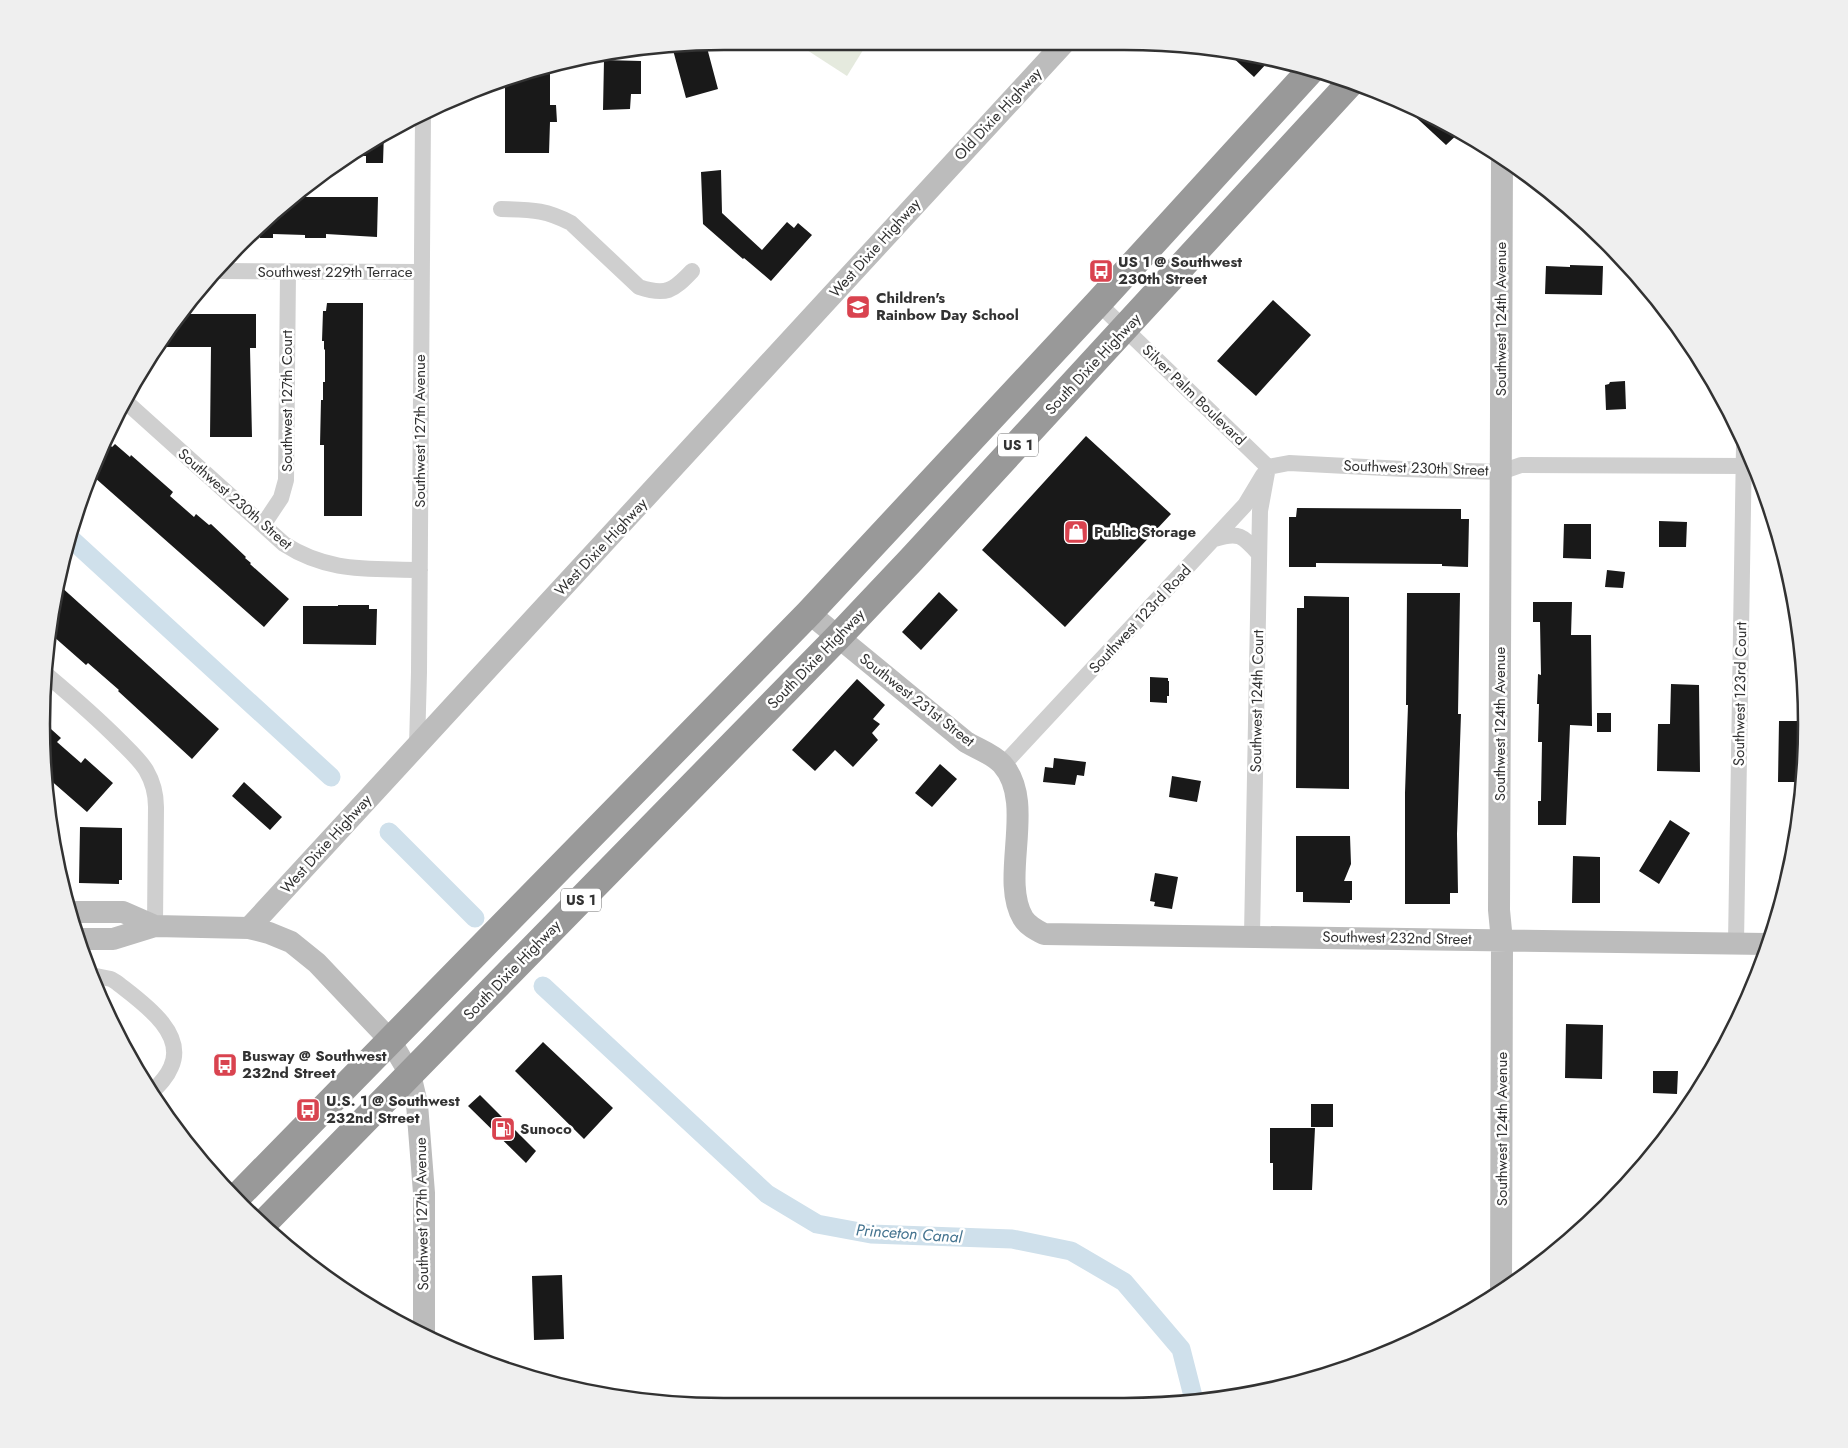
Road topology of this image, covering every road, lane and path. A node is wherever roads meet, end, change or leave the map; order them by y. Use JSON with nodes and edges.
{"nodes":[{"id":1,"x":1058,"y":50,"type":"edge"},
{"id":2,"x":1306,"y":75,"type":"edge"},
{"id":3,"x":1333,"y":84,"type":"edge"},
{"id":4,"x":1347,"y":88,"type":"edge"},
{"id":5,"x":1324,"y":113,"type":"junction"},
{"id":6,"x":423,"y":122,"type":"edge"},
{"id":7,"x":952,"y":164,"type":"joint"},
{"id":8,"x":1502,"y":167,"type":"edge"},
{"id":9,"x":501,"y":208,"type":"dead end"},
{"id":10,"x":225,"y":271,"type":"edge"},
{"id":11,"x":288,"y":271,"type":"junction"},
{"id":12,"x":692,"y":271,"type":"dead end"},
{"id":13,"x":421,"y":272,"type":"junction"},
{"id":14,"x":1098,"y":303,"type":"junction"},
{"id":15,"x":1125,"y":329,"type":"junction"},
{"id":16,"x":130,"y":406,"type":"edge"},
{"id":17,"x":1744,"y":460,"type":"edge"},
{"id":18,"x":1744,"y":466,"type":"junction"},
{"id":19,"x":1268,"y":467,"type":"junction"},
{"id":20,"x":1501,"y":472,"type":"junction"},
{"id":21,"x":263,"y":525,"type":"junction"},
{"id":22,"x":1214,"y":538,"type":"junction"},
{"id":23,"x":1260,"y":554,"type":"junction"},
{"id":24,"x":420,"y":570,"type":"junction"},
{"id":25,"x":809,"y":613,"type":"junction"},
{"id":26,"x":838,"y":637,"type":"junction"},
{"id":27,"x":51,"y":679,"type":"edge"},
{"id":28,"x":417,"y":746,"type":"junction"},
{"id":29,"x":1003,"y":765,"type":"junction"},
{"id":30,"x":584,"y":842,"type":"junction"},
{"id":31,"x":77,"y":912,"type":"edge"},
{"id":32,"x":155,"y":926,"type":"junction"},
{"id":33,"x":249,"y":928,"type":"junction"},
{"id":34,"x":1252,"y":935,"type":"junction"},
{"id":35,"x":85,"y":939,"type":"edge"},
{"id":36,"x":1502,"y":941,"type":"junction"},
{"id":37,"x":1736,"y":943,"type":"junction"},
{"id":38,"x":1761,"y":944,"type":"edge"},
{"id":39,"x":99,"y":977,"type":"edge"},
{"id":40,"x":390,"y":1040,"type":"junction"},
{"id":41,"x":410,"y":1074,"type":"junction"},
{"id":42,"x":156,"y":1086,"type":"edge"},
{"id":43,"x":240,"y":1193,"type":"edge"},
{"id":44,"x":254,"y":1207,"type":"edge"},
{"id":45,"x":267,"y":1220,"type":"edge"},
{"id":46,"x":1501,"y":1282,"type":"edge"},
{"id":47,"x":424,"y":1327,"type":"edge"}],
"edges":[{"from":1,"to":7,"type":"street","name":"Old Dixie Highway"},
{"from":2,"to":14,"type":"highway","number":"US 1"},
{"from":3,"to":5,"type":"highway"},
{"from":4,"to":5,"type":"highway","name":"South Dixie Highway","number":"US 1"},
{"from":5,"to":15,"type":"highway","name":"South Dixie Highway","number":"US 1"},
{"from":6,"to":13,"type":"street","name":"Southwest 127th Avenue"},
{"from":7,"to":28,"type":"street","name":"West Dixie Highway"},
{"from":8,"to":20,"type":"street","name":"Southwest 124th Avenue"},
{"from":9,"to":12,"type":"street"},
{"from":10,"to":11,"type":"street","name":"Southwest 229th Terrace"},
{"from":11,"to":13,"type":"street","name":"Southwest 229th Terrace"},
{"from":11,"to":21,"type":"street","name":"Southwest 127th Court"},
{"from":13,"to":24,"type":"street","name":"Southwest 127th Avenue"},
{"from":14,"to":15,"type":"street","name":"Silver Palm Boulevard"},
{"from":14,"to":25,"type":"highway","number":"US 1"},
{"from":15,"to":19,"type":"street","name":"Silver Palm Boulevard"},
{"from":15,"to":26,"type":"highway","name":"South Dixie Highway","number":"US 1"},
{"from":16,"to":21,"type":"street","name":"Southwest 230th Street"},
{"from":17,"to":18,"type":"street","name":"Southwest 123rd Court"},
{"from":18,"to":20,"type":"street","name":"Southwest 230th Street"},
{"from":18,"to":37,"type":"street","name":"Southwest 123rd Court"},
{"from":19,"to":20,"type":"street","name":"Southwest 230th Street"},
{"from":19,"to":22,"type":"street","name":"Southwest 123rd Road"},
{"from":19,"to":23,"type":"street","name":"Southwest 124th Court"},
{"from":20,"to":36,"type":"street","name":"Southwest 124th Avenue"},
{"from":21,"to":24,"type":"street","name":"Southwest 230th Street"},
{"from":22,"to":23,"type":"street"},
{"from":22,"to":29,"type":"street","name":"Southwest 123rd Road"},
{"from":23,"to":34,"type":"street","name":"Southwest 124th Court"},
{"from":24,"to":28,"type":"street","name":"Southwest 127th Avenue"},
{"from":25,"to":26,"type":"street","name":"Southwest 231st Street"},
{"from":25,"to":30,"type":"highway","number":"US 1"},
{"from":26,"to":29,"type":"street","name":"Southwest 231st Street"},
{"from":26,"to":41,"type":"highway","name":"South Dixie Highway","number":"US 1"},
{"from":27,"to":32,"type":"street"},
{"from":28,"to":33,"type":"street","name":"West Dixie Highway"},
{"from":29,"to":34,"type":"street","name":"Southwest 232nd Street"},
{"from":30,"to":40,"type":"highway","number":"US 1"},
{"from":30,"to":41,"type":"highway"},
{"from":31,"to":32,"type":"street"},
{"from":32,"to":33,"type":"street"},
{"from":32,"to":35,"type":"street"},
{"from":33,"to":40,"type":"street"},
{"from":34,"to":36,"type":"street","name":"Southwest 232nd Street"},
{"from":36,"to":37,"type":"street","name":"Southwest 232nd Street"},
{"from":36,"to":46,"type":"street","name":"Southwest 124th Avenue"},
{"from":37,"to":38,"type":"street","name":"Southwest 232nd Street"},
{"from":39,"to":42,"type":"street"},
{"from":40,"to":41,"type":"street","name":"Southwest 127th Avenue"},
{"from":40,"to":43,"type":"highway","number":"US 1"},
{"from":40,"to":44,"type":"highway"},
{"from":41,"to":45,"type":"highway","name":"South Dixie Highway","number":"US 1"},
{"from":41,"to":47,"type":"street","name":"Southwest 127th Avenue"}]}
